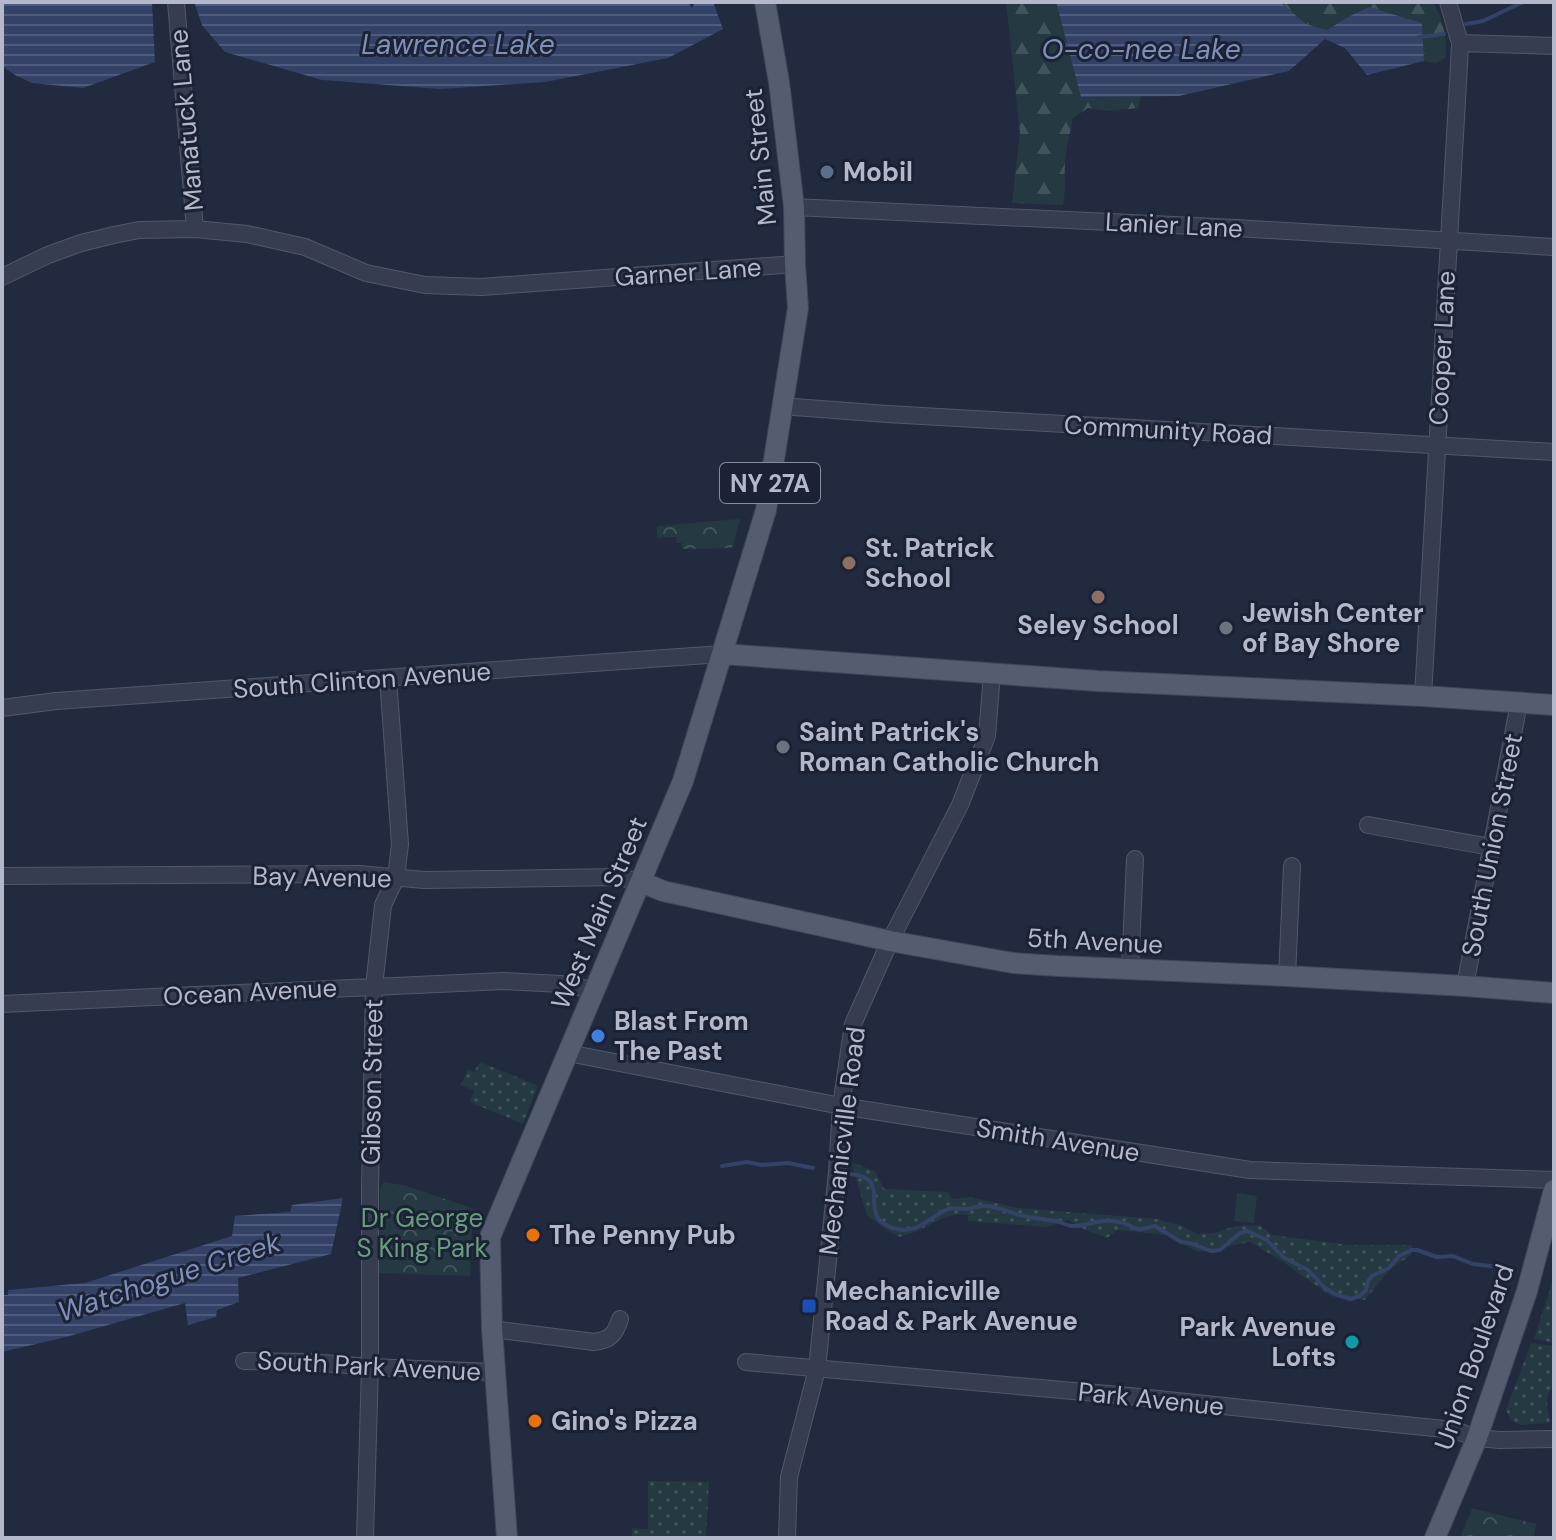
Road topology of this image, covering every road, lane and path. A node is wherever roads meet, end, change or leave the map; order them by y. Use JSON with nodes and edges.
{"nodes":[{"id":1,"x":176,"y":2,"type":"edge"},
{"id":2,"x":765,"y":2,"type":"edge"},
{"id":3,"x":1448,"y":2,"type":"edge"},
{"id":4,"x":1460,"y":43,"type":"junction"},
{"id":5,"x":1554,"y":46,"type":"edge"},
{"id":6,"x":794,"y":207,"type":"junction"},
{"id":7,"x":195,"y":229,"type":"junction"},
{"id":8,"x":1448,"y":242,"type":"junction"},
{"id":9,"x":1554,"y":247,"type":"edge"},
{"id":10,"x":795,"y":264,"type":"junction"},
{"id":11,"x":2,"y":277,"type":"edge"},
{"id":12,"x":580,"y":280,"type":"joint"},
{"id":13,"x":798,"y":308,"type":"joint"},
{"id":14,"x":781,"y":406,"type":"junction"},
{"id":15,"x":1437,"y":445,"type":"junction"},
{"id":16,"x":1554,"y":452,"type":"edge"},
{"id":17,"x":722,"y":654,"type":"junction"},
{"id":18,"x":992,"y":673,"type":"junction"},
{"id":19,"x":388,"y":678,"type":"junction"},
{"id":20,"x":1423,"y":696,"type":"junction"},
{"id":21,"x":1519,"y":703,"type":"junction"},
{"id":22,"x":1554,"y":705,"type":"edge"},
{"id":23,"x":2,"y":708,"type":"edge"},
{"id":24,"x":1368,"y":825,"type":"dead end"},
{"id":25,"x":1491,"y":847,"type":"junction"},
{"id":26,"x":1135,"y":859,"type":"dead end"},
{"id":27,"x":1292,"y":866,"type":"dead end"},
{"id":28,"x":2,"y":876,"type":"edge"},
{"id":29,"x":396,"y":878,"type":"junction"},
{"id":30,"x":641,"y":882,"type":"junction"},
{"id":31,"x":890,"y":941,"type":"junction"},
{"id":32,"x":1130,"y":969,"type":"junction"},
{"id":33,"x":1287,"y":976,"type":"junction"},
{"id":34,"x":1465,"y":986,"type":"junction"},
{"id":35,"x":374,"y":987,"type":"junction"},
{"id":36,"x":594,"y":990,"type":"junction"},
{"id":37,"x":1554,"y":993,"type":"edge"},
{"id":38,"x":2,"y":1004,"type":"edge"},
{"id":39,"x":568,"y":1053,"type":"junction"},
{"id":40,"x":841,"y":1106,"type":"junction"},
{"id":41,"x":1554,"y":1180,"type":"edge"},
{"id":42,"x":1554,"y":1190,"type":"edge"},
{"id":43,"x":620,"y":1319,"type":"dead end"},
{"id":44,"x":492,"y":1329,"type":"junction"},
{"id":45,"x":244,"y":1361,"type":"dead end"},
{"id":46,"x":746,"y":1362,"type":"dead end"},
{"id":47,"x":370,"y":1367,"type":"junction"},
{"id":48,"x":817,"y":1369,"type":"junction"},
{"id":49,"x":494,"y":1372,"type":"junction"},
{"id":50,"x":1477,"y":1438,"type":"junction"},
{"id":51,"x":1554,"y":1439,"type":"edge"},
{"id":52,"x":365,"y":1538,"type":"edge"},
{"id":53,"x":507,"y":1538,"type":"edge"},
{"id":54,"x":787,"y":1538,"type":"edge"},
{"id":55,"x":1435,"y":1538,"type":"edge"}],
"edges":[{"from":1,"to":7,"type":"street","name":"Manatuck Lane"},
{"from":2,"to":6,"type":"main road","name":"Main Street","number":"NY 27A"},
{"from":3,"to":4,"type":"street","name":"Cooper Lane"},
{"from":4,"to":5,"type":"street"},
{"from":4,"to":8,"type":"street","name":"Cooper Lane"},
{"from":6,"to":8,"type":"street","name":"Lanier Lane"},
{"from":6,"to":10,"type":"main road","name":"Main Street","number":"NY 27A"},
{"from":7,"to":11,"type":"street"},
{"from":7,"to":12,"type":"street","name":"Manatuck Lane"},
{"from":8,"to":9,"type":"street","name":"Lanier Lane"},
{"from":8,"to":15,"type":"street","name":"Cooper Lane"},
{"from":10,"to":12,"type":"street","name":"Garner Lane"},
{"from":10,"to":13,"type":"main road","name":"Main Street","number":"NY 27A"},
{"from":13,"to":14,"type":"main road","name":"West Main Street","number":"NY 27A"},
{"from":14,"to":15,"type":"street","name":"Community Road"},
{"from":14,"to":17,"type":"main road","name":"West Main Street","number":"NY 27A"},
{"from":15,"to":16,"type":"street","name":"Community Road"},
{"from":15,"to":20,"type":"street","name":"Cooper Lane"},
{"from":17,"to":18,"type":"main road"},
{"from":17,"to":19,"type":"street","name":"South Clinton Avenue"},
{"from":17,"to":30,"type":"main road","name":"West Main Street","number":"NY 27A"},
{"from":18,"to":20,"type":"main road"},
{"from":18,"to":31,"type":"street","name":"Mechanicville Road"},
{"from":19,"to":23,"type":"street","name":"South Clinton Avenue"},
{"from":19,"to":29,"type":"street","name":"Gibson Street"},
{"from":20,"to":21,"type":"main road"},
{"from":21,"to":22,"type":"main road"},
{"from":21,"to":25,"type":"street","name":"South Union Street"},
{"from":24,"to":25,"type":"street"},
{"from":25,"to":34,"type":"street","name":"South Union Street"},
{"from":26,"to":32,"type":"street"},
{"from":27,"to":33,"type":"street"},
{"from":28,"to":29,"type":"street","name":"Bay Avenue"},
{"from":29,"to":30,"type":"street","name":"Bay Avenue"},
{"from":29,"to":35,"type":"street","name":"Gibson Street"},
{"from":30,"to":31,"type":"main road","name":"5th Avenue"},
{"from":30,"to":36,"type":"main road","name":"West Main Street","number":"NY 27A"},
{"from":31,"to":32,"type":"main road","name":"5th Avenue"},
{"from":31,"to":40,"type":"street","name":"Mechanicville Road"},
{"from":32,"to":33,"type":"main road","name":"5th Avenue"},
{"from":33,"to":34,"type":"main road","name":"5th Avenue"},
{"from":34,"to":37,"type":"main road","name":"5th Avenue"},
{"from":35,"to":36,"type":"street","name":"Ocean Avenue"},
{"from":35,"to":38,"type":"street","name":"Ocean Avenue"},
{"from":35,"to":47,"type":"street","name":"Gibson Street"},
{"from":36,"to":39,"type":"main road","name":"West Main Street","number":"NY 27A"},
{"from":39,"to":40,"type":"street","name":"Smith Avenue"},
{"from":39,"to":44,"type":"main road","name":"West Main Street","number":"NY 27A"},
{"from":40,"to":41,"type":"street","name":"Smith Avenue"},
{"from":40,"to":48,"type":"street","name":"Mechanicville Road"},
{"from":42,"to":50,"type":"main road","name":"Union Boulevard"},
{"from":43,"to":44,"type":"street"},
{"from":44,"to":49,"type":"main road","name":"West Main Street","number":"NY 27A"},
{"from":45,"to":47,"type":"street","name":"South Park Avenue"},
{"from":46,"to":48,"type":"street","name":"Park Avenue"},
{"from":47,"to":49,"type":"street","name":"South Park Avenue"},
{"from":47,"to":52,"type":"street","name":"Gibson Street"},
{"from":48,"to":50,"type":"street","name":"Park Avenue"},
{"from":48,"to":54,"type":"street","name":"Mechanicville Road"},
{"from":49,"to":53,"type":"main road","name":"West Main Street","number":"NY 27A"},
{"from":50,"to":51,"type":"street","name":"Park Avenue"},
{"from":50,"to":55,"type":"main road","name":"Union Boulevard"}]}
